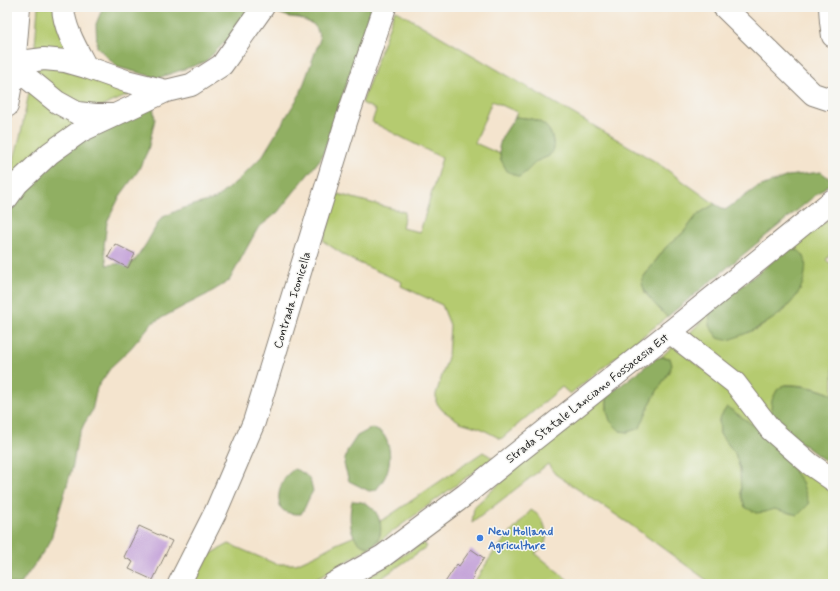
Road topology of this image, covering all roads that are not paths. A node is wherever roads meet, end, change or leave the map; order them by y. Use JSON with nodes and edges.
{"nodes":[{"id":1,"x":19,"y":7,"type":"edge"},
{"id":2,"x":63,"y":7,"type":"edge"},
{"id":3,"x":263,"y":7,"type":"edge"},
{"id":4,"x":385,"y":7,"type":"edge"},
{"id":5,"x":724,"y":7,"type":"edge"},
{"id":6,"x":830,"y":7,"type":"edge"},
{"id":7,"x":833,"y":36,"type":"edge"},
{"id":8,"x":14,"y":67,"type":"junction"},
{"id":9,"x":86,"y":67,"type":"junction"},
{"id":10,"x":166,"y":91,"type":"junction"},
{"id":11,"x":833,"y":98,"type":"edge"},
{"id":12,"x":7,"y":106,"type":"edge"},
{"id":13,"x":115,"y":115,"type":"junction"},
{"id":14,"x":7,"y":198,"type":"edge"},
{"id":15,"x":833,"y":200,"type":"edge"},
{"id":16,"x":670,"y":332,"type":"junction"},
{"id":17,"x":833,"y":480,"type":"edge"},
{"id":18,"x":179,"y":584,"type":"edge"},
{"id":19,"x":333,"y":584,"type":"edge"}],
"edges":[{"from":1,"to":8,"type":"street"},
{"from":2,"to":9,"type":"street"},
{"from":3,"to":10,"type":"street"},
{"from":4,"to":18,"type":"street","name":"Contrada Iconicella"},
{"from":5,"to":11,"type":"street"},
{"from":6,"to":7,"type":"street"},
{"from":8,"to":9,"type":"street"},
{"from":8,"to":12,"type":"street"},
{"from":8,"to":13,"type":"street"},
{"from":9,"to":10,"type":"street"},
{"from":10,"to":13,"type":"street"},
{"from":13,"to":14,"type":"street"},
{"from":15,"to":16,"type":"street","name":"Strada Statale Lanciano Fossacesia Est"},
{"from":16,"to":17,"type":"street"},
{"from":16,"to":19,"type":"street","name":"Strada Statale Lanciano Fossacesia Est"}]}
